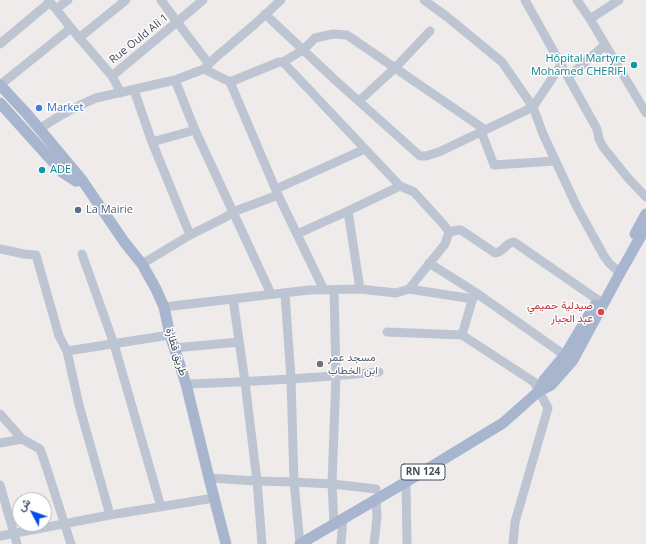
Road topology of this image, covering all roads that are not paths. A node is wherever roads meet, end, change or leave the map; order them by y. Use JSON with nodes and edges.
{"nodes":[{"id":1,"x":68,"y":0,"type":"edge"},
{"id":2,"x":126,"y":0,"type":"edge"},
{"id":3,"x":161,"y":0,"type":"edge"},
{"id":4,"x":203,"y":0,"type":"edge"},
{"id":5,"x":280,"y":0,"type":"edge"},
{"id":6,"x":424,"y":0,"type":"edge"},
{"id":7,"x":525,"y":0,"type":"edge"},
{"id":8,"x":577,"y":0,"type":"edge"},
{"id":9,"x":619,"y":0,"type":"edge"},
{"id":10,"x":52,"y":4,"type":"edge"},
{"id":11,"x":266,"y":14,"type":"junction"},
{"id":12,"x":590,"y":19,"type":"junction"},
{"id":13,"x":177,"y":22,"type":"junction"},
{"id":14,"x":71,"y":28,"type":"junction"},
{"id":15,"x":430,"y":31,"type":"dead end"},
{"id":16,"x":79,"y":38,"type":"junction"},
{"id":17,"x":0,"y":44,"type":"edge"},
{"id":18,"x":605,"y":45,"type":"junction"},
{"id":19,"x":303,"y":50,"type":"junction"},
{"id":20,"x":283,"y":62,"type":"junction"},
{"id":21,"x":561,"y":65,"type":"junction"},
{"id":22,"x":206,"y":66,"type":"junction"},
{"id":23,"x":395,"y":68,"type":"junction"},
{"id":24,"x":112,"y":76,"type":"junction"},
{"id":25,"x":568,"y":77,"type":"junction"},
{"id":26,"x":175,"y":80,"type":"junction"},
{"id":27,"x":230,"y":82,"type":"junction"},
{"id":28,"x":0,"y":85,"type":"edge"},
{"id":29,"x":134,"y":90,"type":"junction"},
{"id":30,"x":122,"y":93,"type":"junction"},
{"id":31,"x":359,"y":101,"type":"junction"},
{"id":32,"x":0,"y":103,"type":"edge"},
{"id":33,"x":533,"y":107,"type":"junction"},
{"id":34,"x":646,"y":113,"type":"edge"},
{"id":35,"x":39,"y":129,"type":"junction"},
{"id":36,"x":195,"y":130,"type":"junction"},
{"id":37,"x":483,"y":130,"type":"junction"},
{"id":38,"x":152,"y":142,"type":"junction"},
{"id":39,"x":365,"y":149,"type":"junction"},
{"id":40,"x":555,"y":161,"type":"junction"},
{"id":41,"x":82,"y":180,"type":"junction"},
{"id":42,"x":400,"y":186,"type":"junction"},
{"id":43,"x":277,"y":192,"type":"junction"},
{"id":44,"x":646,"y":197,"type":"edge"},
{"id":45,"x":348,"y":211,"type":"junction"},
{"id":46,"x":233,"y":212,"type":"junction"},
{"id":47,"x":646,"y":214,"type":"edge"},
{"id":48,"x":646,"y":227,"type":"edge"},
{"id":49,"x":449,"y":232,"type":"junction"},
{"id":50,"x":297,"y":234,"type":"junction"},
{"id":51,"x":190,"y":235,"type":"junction"},
{"id":52,"x":0,"y":249,"type":"edge"},
{"id":53,"x":82,"y":254,"type":"dead end"},
{"id":54,"x":429,"y":263,"type":"junction"},
{"id":55,"x":142,"y":264,"type":"junction"},
{"id":56,"x":618,"y":271,"type":"junction"},
{"id":57,"x":360,"y":289,"type":"junction"},
{"id":58,"x":409,"y":289,"type":"junction"},
{"id":59,"x":324,"y":290,"type":"junction"},
{"id":60,"x":334,"y":290,"type":"junction"},
{"id":61,"x":285,"y":293,"type":"junction"},
{"id":62,"x":271,"y":294,"type":"junction"},
{"id":63,"x":474,"y":296,"type":"junction"},
{"id":64,"x":233,"y":299,"type":"junction"},
{"id":65,"x":598,"y":300,"type":"junction"},
{"id":66,"x":164,"y":307,"type":"junction"},
{"id":67,"x":387,"y":332,"type":"dead end"},
{"id":68,"x":170,"y":335,"type":"junction"},
{"id":69,"x":462,"y":335,"type":"junction"},
{"id":70,"x":239,"y":342,"type":"junction"},
{"id":71,"x":114,"y":344,"type":"junction"},
{"id":72,"x":174,"y":348,"type":"junction"},
{"id":73,"x":67,"y":351,"type":"junction"},
{"id":74,"x":569,"y":358,"type":"junction"},
{"id":75,"x":379,"y":372,"type":"dead end"},
{"id":76,"x":336,"y":376,"type":"junction"},
{"id":77,"x":291,"y":379,"type":"junction"},
{"id":78,"x":245,"y":382,"type":"junction"},
{"id":79,"x":186,"y":384,"type":"junction"},
{"id":80,"x":539,"y":391,"type":"junction"},
{"id":81,"x":0,"y":414,"type":"edge"},
{"id":82,"x":22,"y":438,"type":"junction"},
{"id":83,"x":0,"y":442,"type":"edge"},
{"id":84,"x":209,"y":478,"type":"junction"},
{"id":85,"x":257,"y":481,"type":"junction"},
{"id":86,"x":294,"y":482,"type":"junction"},
{"id":87,"x":406,"y":482,"type":"junction"},
{"id":88,"x":332,"y":484,"type":"junction"},
{"id":89,"x":0,"y":485,"type":"edge"},
{"id":90,"x":376,"y":494,"type":"junction"},
{"id":91,"x":214,"y":498,"type":"junction"},
{"id":92,"x":161,"y":507,"type":"junction"},
{"id":93,"x":110,"y":516,"type":"junction"},
{"id":94,"x":338,"y":521,"type":"junction"},
{"id":95,"x":65,"y":524,"type":"junction"},
{"id":96,"x":12,"y":525,"type":"edge"},
{"id":97,"x":52,"y":526,"type":"edge"},
{"id":98,"x":14,"y":532,"type":"joint"},
{"id":99,"x":0,"y":536,"type":"edge"},
{"id":100,"x":17,"y":544,"type":"edge"},
{"id":101,"x":71,"y":544,"type":"edge"},
{"id":102,"x":226,"y":544,"type":"edge"},
{"id":103,"x":262,"y":544,"type":"edge"},
{"id":104,"x":300,"y":544,"type":"edge"},
{"id":105,"x":341,"y":544,"type":"edge"},
{"id":106,"x":374,"y":544,"type":"edge"},
{"id":107,"x":407,"y":544,"type":"edge"},
{"id":108,"x":513,"y":544,"type":"edge"}],
"edges":[{"from":1,"to":10,"type":"street"},
{"from":2,"to":16,"type":"street"},
{"from":3,"to":13,"type":"street"},
{"from":4,"to":13,"type":"street"},
{"from":5,"to":11,"type":"street"},
{"from":6,"to":33,"type":"street"},
{"from":7,"to":21,"type":"street"},
{"from":8,"to":12,"type":"street"},
{"from":9,"to":12,"type":"street"},
{"from":10,"to":14,"type":"street"},
{"from":10,"to":17,"type":"street"},
{"from":11,"to":19,"type":"street"},
{"from":11,"to":22,"type":"street"},
{"from":12,"to":18,"type":"street"},
{"from":13,"to":22,"type":"street","name":"Rue Ould Ali 1"},
{"from":13,"to":24,"type":"street","name":"Rue Ould Ali 1"},
{"from":14,"to":16,"type":"street"},
{"from":14,"to":28,"type":"street"},
{"from":15,"to":23,"type":"street"},
{"from":16,"to":24,"type":"street"},
{"from":18,"to":25,"type":"street"},
{"from":18,"to":34,"type":"street"},
{"from":19,"to":20,"type":"street"},
{"from":19,"to":23,"type":"street"},
{"from":19,"to":31,"type":"street"},
{"from":20,"to":27,"type":"street"},
{"from":20,"to":39,"type":"street"},
{"from":21,"to":25,"type":"street"},
{"from":21,"to":33,"type":"street"},
{"from":22,"to":26,"type":"street"},
{"from":22,"to":27,"type":"street"},
{"from":23,"to":31,"type":"street"},
{"from":23,"to":37,"type":"street"},
{"from":24,"to":30,"type":"street"},
{"from":25,"to":44,"type":"street"},
{"from":26,"to":29,"type":"street"},
{"from":26,"to":36,"type":"street"},
{"from":27,"to":43,"type":"street"},
{"from":28,"to":35,"type":"main road","name":"طريق قطارة"},
{"from":29,"to":30,"type":"street"},
{"from":29,"to":38,"type":"street"},
{"from":30,"to":35,"type":"street"},
{"from":31,"to":37,"type":"street"},
{"from":32,"to":41,"type":"main road"},
{"from":33,"to":37,"type":"street"},
{"from":33,"to":40,"type":"street"},
{"from":35,"to":41,"type":"main road","name":"طريق قطارة"},
{"from":36,"to":38,"type":"street"},
{"from":36,"to":46,"type":"street"},
{"from":37,"to":40,"type":"street"},
{"from":38,"to":51,"type":"street"},
{"from":39,"to":42,"type":"street"},
{"from":39,"to":43,"type":"street"},
{"from":40,"to":56,"type":"street"},
{"from":41,"to":55,"type":"main road","name":"طريق قطارة"},
{"from":42,"to":45,"type":"street"},
{"from":42,"to":49,"type":"street"},
{"from":43,"to":46,"type":"street"},
{"from":43,"to":50,"type":"street"},
{"from":45,"to":50,"type":"street"},
{"from":45,"to":57,"type":"street"},
{"from":46,"to":51,"type":"street"},
{"from":46,"to":62,"type":"street"},
{"from":47,"to":56,"type":"main road","number":"RN 124"},
{"from":48,"to":56,"type":"main road","number":"RN 124"},
{"from":49,"to":54,"type":"street"},
{"from":49,"to":65,"type":"street"},
{"from":50,"to":59,"type":"street"},
{"from":51,"to":55,"type":"street"},
{"from":52,"to":73,"type":"street"},
{"from":53,"to":71,"type":"street"},
{"from":54,"to":58,"type":"street"},
{"from":54,"to":63,"type":"street"},
{"from":55,"to":66,"type":"main road","name":"طريق قطارة"},
{"from":56,"to":65,"type":"main road","number":"RN 124"},
{"from":56,"to":74,"type":"main road","number":"RN 124"},
{"from":57,"to":58,"type":"street"},
{"from":57,"to":60,"type":"street"},
{"from":58,"to":63,"type":"street"},
{"from":59,"to":60,"type":"street"},
{"from":59,"to":61,"type":"street"},
{"from":60,"to":76,"type":"street"},
{"from":61,"to":62,"type":"street"},
{"from":61,"to":77,"type":"street"},
{"from":62,"to":64,"type":"street"},
{"from":63,"to":69,"type":"street"},
{"from":63,"to":74,"type":"street"},
{"from":64,"to":66,"type":"street"},
{"from":64,"to":70,"type":"street"},
{"from":65,"to":74,"type":"main road","number":"RN 124"},
{"from":66,"to":68,"type":"main road","name":"طريق قطارة"},
{"from":67,"to":69,"type":"street"},
{"from":68,"to":71,"type":"street"},
{"from":68,"to":72,"type":"main road","name":"طريق قطارة"},
{"from":69,"to":80,"type":"street"},
{"from":70,"to":72,"type":"street"},
{"from":70,"to":78,"type":"street"},
{"from":71,"to":73,"type":"street"},
{"from":71,"to":92,"type":"street"},
{"from":72,"to":79,"type":"main road","name":"طريق قطارة"},
{"from":73,"to":93,"type":"street"},
{"from":74,"to":80,"type":"main road","number":"RN 124"},
{"from":75,"to":76,"type":"street"},
{"from":76,"to":77,"type":"street"},
{"from":76,"to":88,"type":"street"},
{"from":77,"to":78,"type":"street"},
{"from":77,"to":86,"type":"street"},
{"from":78,"to":79,"type":"street"},
{"from":78,"to":85,"type":"street"},
{"from":79,"to":84,"type":"main road","name":"طريق قطارة"},
{"from":80,"to":87,"type":"main road","number":"RN 124"},
{"from":80,"to":108,"type":"street"},
{"from":81,"to":82,"type":"street"},
{"from":82,"to":83,"type":"street"},
{"from":82,"to":95,"type":"street"},
{"from":84,"to":85,"type":"street"},
{"from":84,"to":91,"type":"main road","name":"طريق قطارة"},
{"from":85,"to":86,"type":"street"},
{"from":85,"to":103,"type":"street"},
{"from":86,"to":88,"type":"street"},
{"from":86,"to":104,"type":"street"},
{"from":87,"to":90,"type":"main road","number":"RN 124"},
{"from":87,"to":107,"type":"street"},
{"from":88,"to":90,"type":"street"},
{"from":88,"to":94,"type":"street"},
{"from":89,"to":96,"type":"street"},
{"from":90,"to":94,"type":"main road","number":"RN 124"},
{"from":90,"to":106,"type":"street"},
{"from":91,"to":92,"type":"street"},
{"from":91,"to":102,"type":"main road","name":"طريق قطارة"},
{"from":92,"to":93,"type":"street"},
{"from":93,"to":95,"type":"street"},
{"from":94,"to":104,"type":"main road","number":"RN 124"},
{"from":94,"to":105,"type":"street"},
{"from":95,"to":97,"type":"street"},
{"from":95,"to":101,"type":"street"},
{"from":98,"to":99,"type":"street"},
{"from":98,"to":100,"type":"street"}]}
